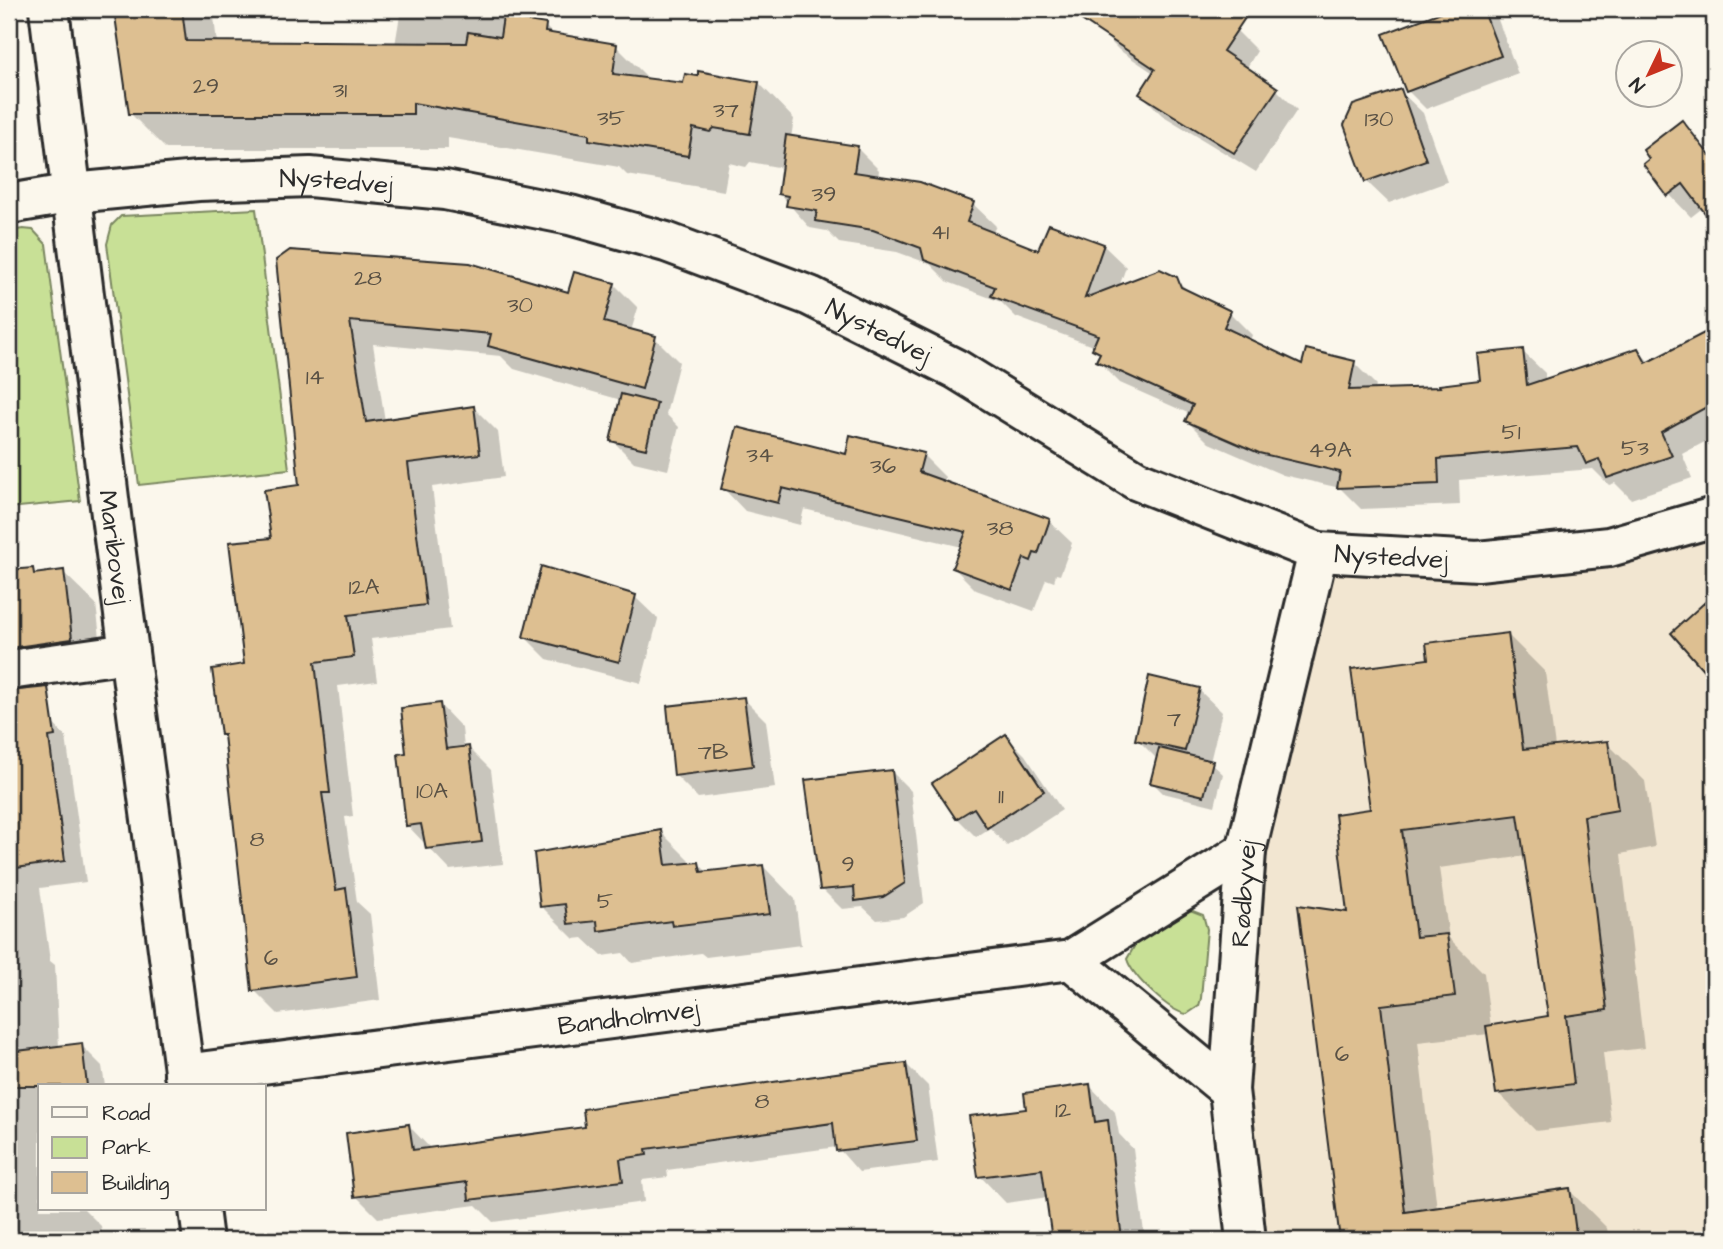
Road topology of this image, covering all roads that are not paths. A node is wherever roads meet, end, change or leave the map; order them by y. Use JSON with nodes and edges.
{"nodes":[{"id":1,"x":49,"y":9,"type":"edge"},
{"id":2,"x":73,"y":193,"type":"junction"},
{"id":3,"x":9,"y":204,"type":"edge"},
{"id":4,"x":1714,"y":517,"type":"edge"},
{"id":5,"x":1318,"y":552,"type":"junction"},
{"id":6,"x":129,"y":653,"type":"junction"},
{"id":7,"x":9,"y":670,"type":"edge"},
{"id":8,"x":1246,"y":851,"type":"junction"},
{"id":9,"x":1072,"y":960,"type":"junction"},
{"id":10,"x":185,"y":1080,"type":"edge"},
{"id":11,"x":1229,"y":1090,"type":"junction"},
{"id":12,"x":199,"y":1210,"type":"edge"},
{"id":13,"x":203,"y":1240,"type":"edge"},
{"id":14,"x":1246,"y":1240,"type":"edge"}],
"edges":[{"from":1,"to":2,"type":"street","name":"Maribovej"},
{"from":2,"to":3,"type":"street","name":"Nystedvej"},
{"from":2,"to":5,"type":"street","name":"Nystedvej"},
{"from":2,"to":6,"type":"street","name":"Maribovej"},
{"from":4,"to":5,"type":"street","name":"Nystedvej"},
{"from":5,"to":8,"type":"street","name":"Rødbyvej"},
{"from":6,"to":7,"type":"street"},
{"from":6,"to":10,"type":"street","name":"Maribovej"},
{"from":8,"to":9,"type":"street","name":"Bandholmvej"},
{"from":8,"to":11,"type":"street","name":"Rødbyvej"},
{"from":9,"to":10,"type":"street","name":"Bandholmvej"},
{"from":9,"to":11,"type":"street"},
{"from":11,"to":14,"type":"street","name":"Rødbyvej"},
{"from":12,"to":13,"type":"street"}]}
